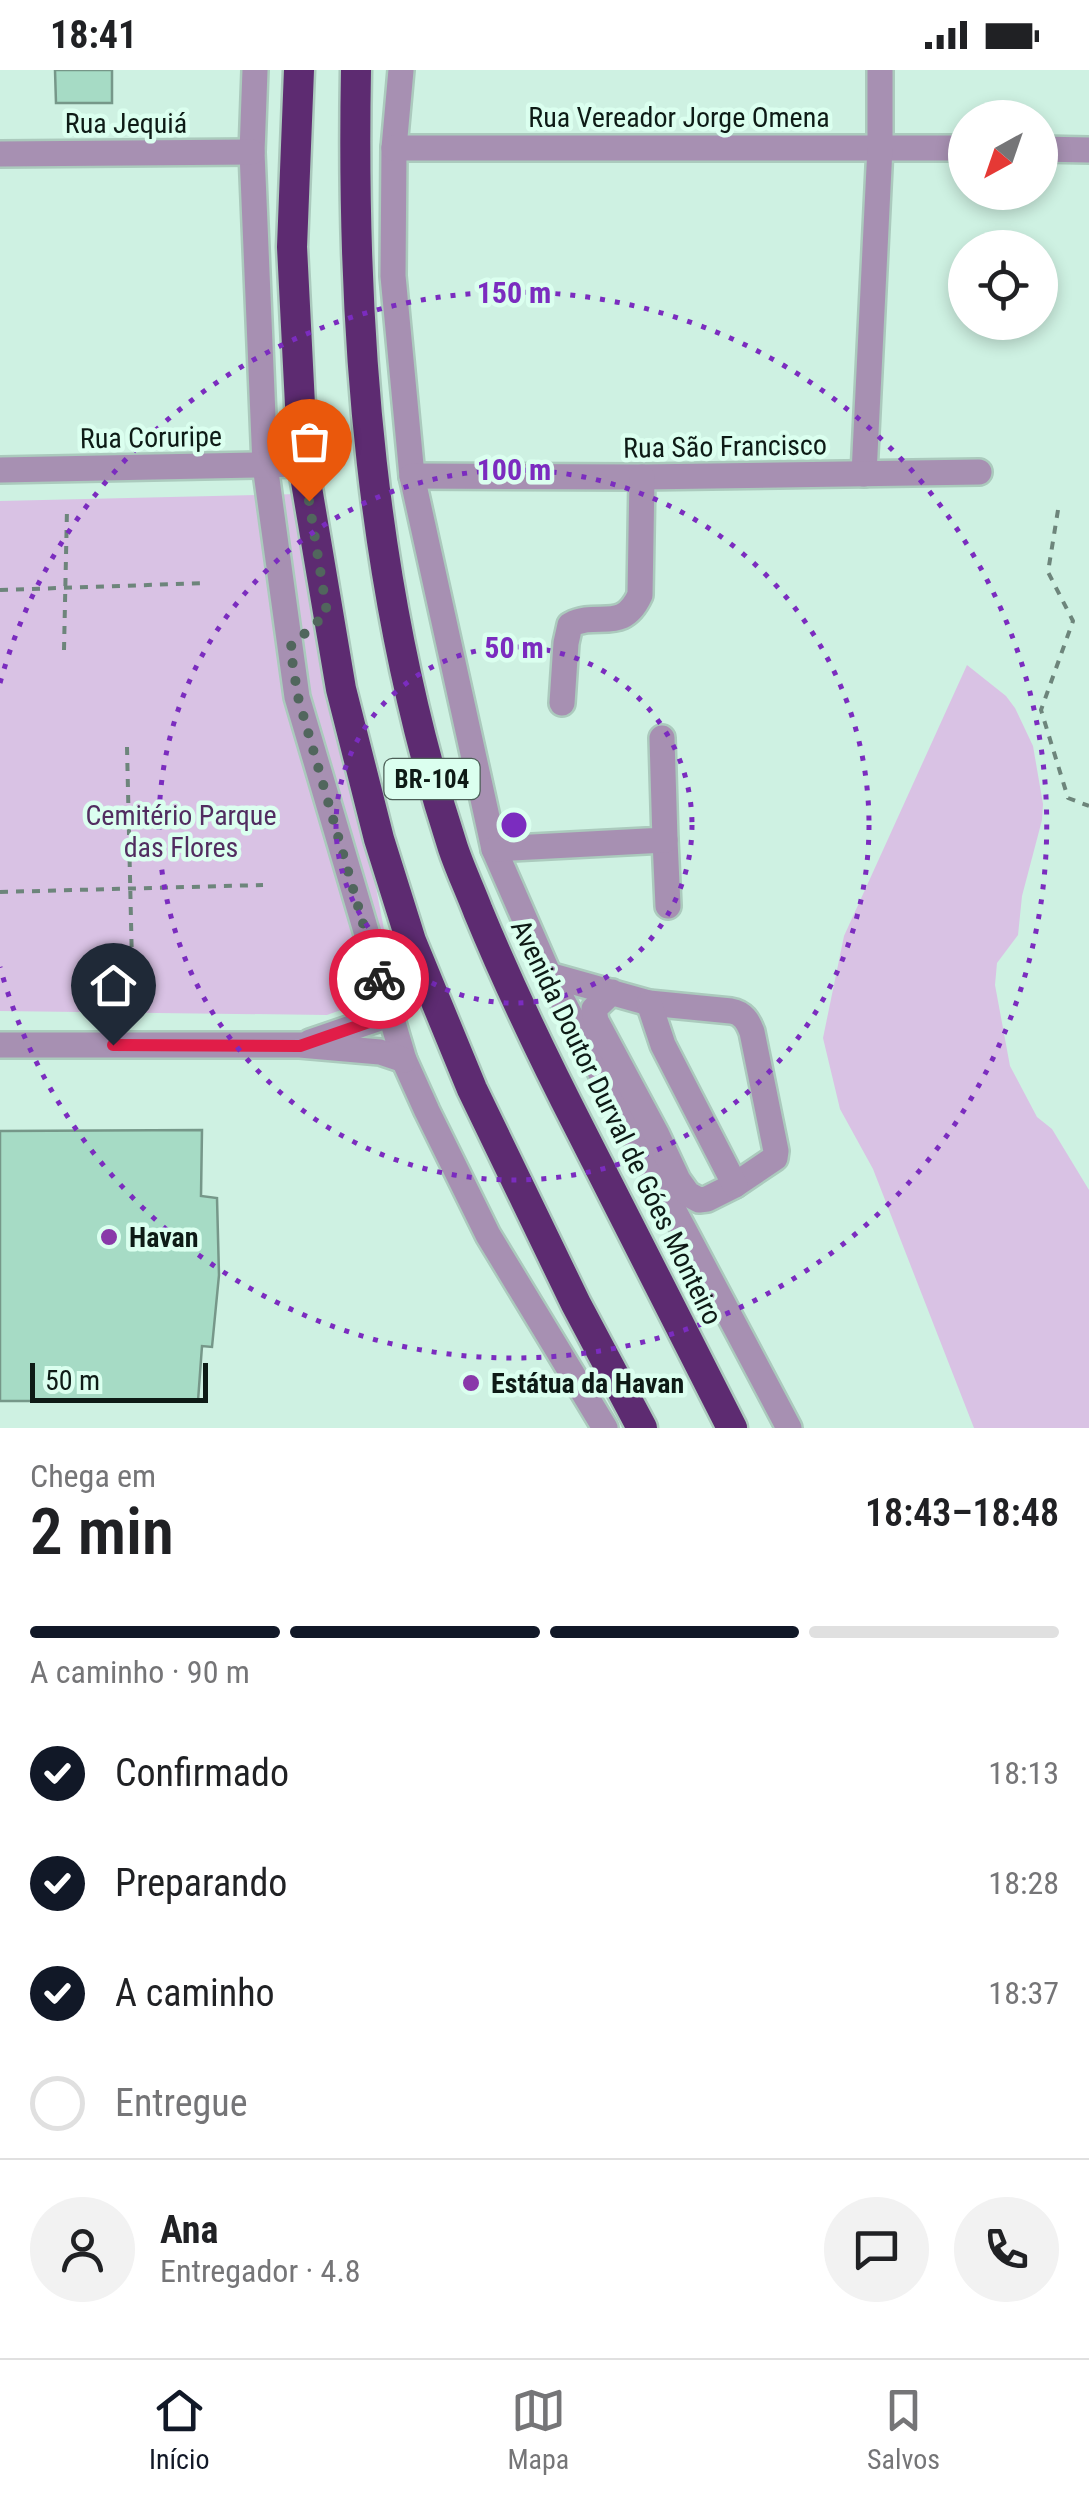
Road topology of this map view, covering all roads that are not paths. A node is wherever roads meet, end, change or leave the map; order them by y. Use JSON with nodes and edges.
{"nodes":[{"id":1,"x":298,"y":70,"type":"edge"},
{"id":2,"x":356,"y":70,"type":"edge"},
{"id":3,"x":880,"y":70,"type":"edge"},
{"id":4,"x":259,"y":75,"type":"edge"},
{"id":5,"x":395,"y":77,"type":"edge"},
{"id":6,"x":880,"y":147,"type":"junction"},
{"id":7,"x":394,"y":148,"type":"junction"},
{"id":8,"x":948,"y":148,"type":"edge"},
{"id":9,"x":1058,"y":149,"type":"edge"},
{"id":10,"x":1089,"y":150,"type":"edge"},
{"id":11,"x":252,"y":152,"type":"junction"},
{"id":12,"x":0,"y":154,"type":"edge"},
{"id":13,"x":303,"y":464,"type":"junction"},
{"id":14,"x":266,"y":465,"type":"junction"},
{"id":15,"x":0,"y":470,"type":"edge"},
{"id":16,"x":978,"y":472,"type":"dead end"},
{"id":17,"x":864,"y":474,"type":"junction"},
{"id":18,"x":412,"y":476,"type":"junction"},
{"id":19,"x":642,"y":477,"type":"junction"},
{"id":20,"x":327,"y":613,"type":"junction"},
{"id":21,"x":290,"y":647,"type":"junction"},
{"id":22,"x":562,"y":703,"type":"dead end"},
{"id":23,"x":662,"y":738,"type":"dead end"},
{"id":24,"x":665,"y":840,"type":"junction"},
{"id":25,"x":494,"y":849,"type":"junction"},
{"id":26,"x":668,"y":906,"type":"dead end"},
{"id":27,"x":549,"y":975,"type":"junction"},
{"id":28,"x":612,"y":992,"type":"junction"},
{"id":29,"x":649,"y":1003,"type":"junction"},
{"id":30,"x":389,"y":1015,"type":"junction"},
{"id":31,"x":0,"y":1045,"type":"edge"},
{"id":32,"x":300,"y":1046,"type":"junction"},
{"id":33,"x":404,"y":1060,"type":"junction"},
{"id":34,"x":735,"y":1185,"type":"junction"},
{"id":35,"x":604,"y":1428,"type":"edge"},
{"id":36,"x":642,"y":1428,"type":"edge"},
{"id":37,"x":732,"y":1428,"type":"edge"},
{"id":38,"x":789,"y":1428,"type":"edge"}],
"edges":[{"from":1,"to":13,"type":"highway","number":"BR-104"},
{"from":2,"to":37,"type":"highway","name":"Avenida Doutor Durval de Góes Monteiro","number":"BR-104"},
{"from":3,"to":6,"type":"street"},
{"from":4,"to":11,"type":"street"},
{"from":5,"to":7,"type":"street"},
{"from":6,"to":7,"type":"street","name":"Rua Vereador Jorge Omena"},
{"from":6,"to":8,"type":"street","name":"Rua Vereador Jorge Omena"},
{"from":6,"to":17,"type":"street"},
{"from":7,"to":18,"type":"street"},
{"from":9,"to":10,"type":"street"},
{"from":11,"to":12,"type":"street","name":"Rua Jequiá"},
{"from":11,"to":14,"type":"street"},
{"from":13,"to":14,"type":"street","name":"Rua Coruripe"},
{"from":13,"to":20,"type":"highway","number":"BR-104"},
{"from":14,"to":15,"type":"street","name":"Rua Coruripe"},
{"from":14,"to":21,"type":"street"},
{"from":16,"to":17,"type":"street","name":"Rua São Francisco"},
{"from":17,"to":19,"type":"street","name":"Rua São Francisco"},
{"from":18,"to":19,"type":"street","name":"Rua São Francisco"},
{"from":18,"to":25,"type":"street"},
{"from":19,"to":22,"type":"street"},
{"from":20,"to":21,"type":"street"},
{"from":20,"to":36,"type":"highway","number":"BR-104"},
{"from":21,"to":30,"type":"street"},
{"from":23,"to":24,"type":"street"},
{"from":24,"to":25,"type":"street"},
{"from":24,"to":26,"type":"street"},
{"from":25,"to":27,"type":"street"},
{"from":27,"to":28,"type":"street"},
{"from":27,"to":38,"type":"street"},
{"from":28,"to":29,"type":"street"},
{"from":28,"to":34,"type":"street"},
{"from":29,"to":34,"type":"street"},
{"from":29,"to":34,"type":"street"},
{"from":30,"to":32,"type":"street"},
{"from":30,"to":33,"type":"street"},
{"from":31,"to":32,"type":"street"},
{"from":32,"to":33,"type":"street"},
{"from":33,"to":35,"type":"street"}]}
